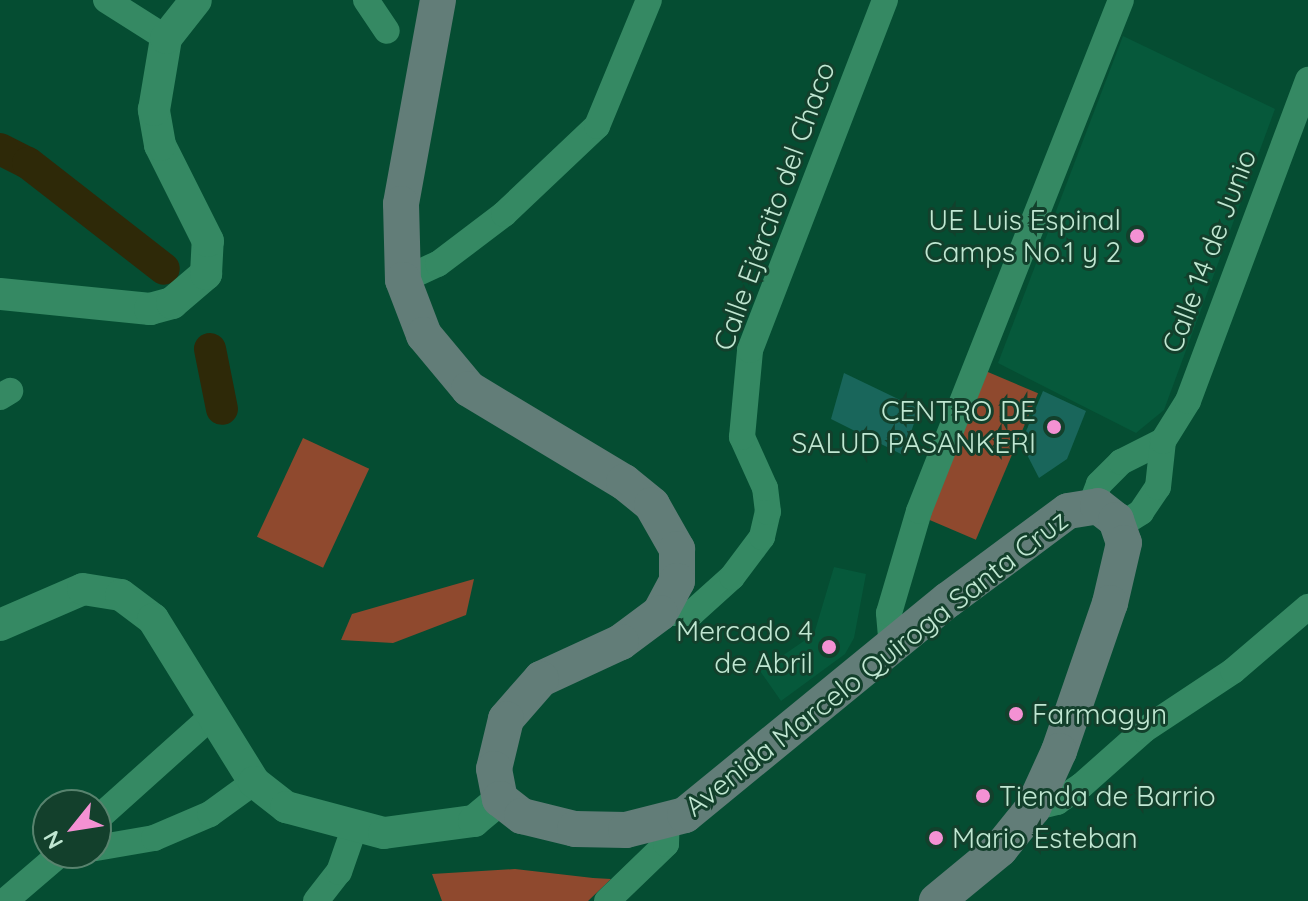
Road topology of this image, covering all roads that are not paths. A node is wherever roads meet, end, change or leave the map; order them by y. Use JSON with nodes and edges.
{"nodes":[{"id":1,"x":106,"y":0,"type":"edge"},
{"id":2,"x":196,"y":0,"type":"edge"},
{"id":3,"x":366,"y":0,"type":"edge"},
{"id":4,"x":438,"y":0,"type":"edge"},
{"id":5,"x":649,"y":0,"type":"edge"},
{"id":6,"x":885,"y":0,"type":"edge"},
{"id":7,"x":1121,"y":0,"type":"edge"},
{"id":8,"x":387,"y":31,"type":"dead end"},
{"id":9,"x":166,"y":38,"type":"junction"},
{"id":10,"x":1308,"y":80,"type":"edge"},
{"id":11,"x":403,"y":280,"type":"junction"},
{"id":12,"x":0,"y":294,"type":"edge"},
{"id":13,"x":1163,"y":441,"type":"junction"},
{"id":14,"x":1091,"y":505,"type":"junction"},
{"id":15,"x":1119,"y":526,"type":"junction"},
{"id":16,"x":1308,"y":607,"type":"edge"},
{"id":17,"x":660,"y":613,"type":"junction"},
{"id":18,"x":0,"y":625,"type":"edge"},
{"id":19,"x":892,"y":648,"type":"junction"},
{"id":20,"x":214,"y":714,"type":"junction"},
{"id":21,"x":254,"y":782,"type":"junction"},
{"id":22,"x":500,"y":799,"type":"junction"},
{"id":23,"x":112,"y":806,"type":"edge"},
{"id":24,"x":1033,"y":808,"type":"junction"},
{"id":25,"x":667,"y":821,"type":"junction"},
{"id":26,"x":354,"y":829,"type":"junction"},
{"id":27,"x":112,"y":845,"type":"edge"},
{"id":28,"x":42,"y":869,"type":"edge"},
{"id":29,"x":5,"y":901,"type":"edge"},
{"id":30,"x":316,"y":901,"type":"edge"},
{"id":31,"x":607,"y":901,"type":"edge"},
{"id":32,"x":937,"y":901,"type":"edge"}],
"edges":[{"from":1,"to":9,"type":"street"},
{"from":2,"to":9,"type":"street"},
{"from":3,"to":8,"type":"street"},
{"from":4,"to":11,"type":"main road"},
{"from":5,"to":11,"type":"street"},
{"from":6,"to":17,"type":"street","name":"Calle Ejército del Chaco"},
{"from":7,"to":19,"type":"street"},
{"from":9,"to":12,"type":"street"},
{"from":10,"to":13,"type":"street","name":"Calle 14 de Junio"},
{"from":11,"to":17,"type":"main road"},
{"from":13,"to":14,"type":"street"},
{"from":13,"to":15,"type":"street","name":"Calle 14 de Junio"},
{"from":14,"to":15,"type":"main road","name":"Avenida Marcelo Quiroga Santa Cruz"},
{"from":14,"to":19,"type":"main road","name":"Avenida Marcelo Quiroga Santa Cruz"},
{"from":15,"to":24,"type":"main road"},
{"from":16,"to":24,"type":"street"},
{"from":17,"to":22,"type":"main road"},
{"from":18,"to":20,"type":"street"},
{"from":19,"to":25,"type":"main road","name":"Avenida Marcelo Quiroga Santa Cruz"},
{"from":20,"to":21,"type":"street"},
{"from":20,"to":23,"type":"street"},
{"from":21,"to":26,"type":"street"},
{"from":21,"to":27,"type":"street"},
{"from":22,"to":25,"type":"main road","name":"Avenida Marcelo Quiroga Santa Cruz"},
{"from":22,"to":26,"type":"street"},
{"from":24,"to":32,"type":"main road"},
{"from":25,"to":31,"type":"street"},
{"from":26,"to":30,"type":"street"},
{"from":28,"to":29,"type":"street"}]}
